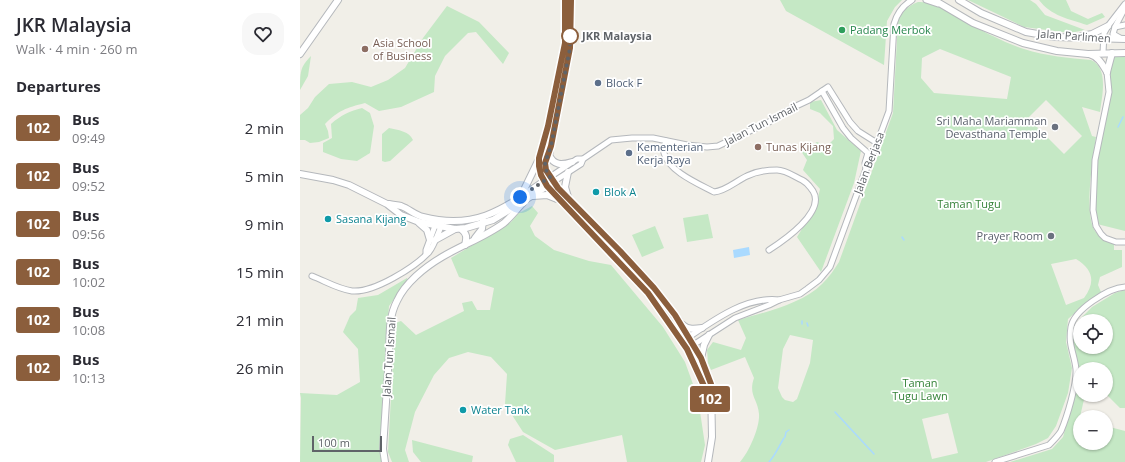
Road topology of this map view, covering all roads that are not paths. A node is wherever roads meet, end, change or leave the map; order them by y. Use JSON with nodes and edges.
{"nodes":[{"id":1,"x":338,"y":0,"type":"edge"},
{"id":2,"x":565,"y":0,"type":"edge"},
{"id":3,"x":571,"y":0,"type":"edge"},
{"id":4,"x":912,"y":0,"type":"edge"},
{"id":5,"x":926,"y":0,"type":"edge"},
{"id":6,"x":934,"y":0,"type":"edge"},
{"id":7,"x":959,"y":0,"type":"edge"},
{"id":8,"x":1125,"y":4,"type":"edge"},
{"id":9,"x":1125,"y":8,"type":"edge"},
{"id":10,"x":948,"y":9,"type":"junction"},
{"id":11,"x":1121,"y":16,"type":"junction"},
{"id":12,"x":1125,"y":25,"type":"edge"},
{"id":13,"x":1108,"y":26,"type":"junction"},
{"id":14,"x":1115,"y":27,"type":"junction"},
{"id":15,"x":1072,"y":38,"type":"junction"},
{"id":16,"x":1103,"y":39,"type":"junction"},
{"id":17,"x":1125,"y":39,"type":"edge"},
{"id":18,"x":1103,"y":53,"type":"junction"},
{"id":19,"x":1112,"y":53,"type":"junction"},
{"id":20,"x":1125,"y":53,"type":"edge"},
{"id":21,"x":300,"y":54,"type":"edge"},
{"id":22,"x":1088,"y":54,"type":"junction"},
{"id":23,"x":1107,"y":72,"type":"junction"},
{"id":24,"x":822,"y":91,"type":"junction"},
{"id":25,"x":835,"y":97,"type":"junction"},
{"id":26,"x":666,"y":141,"type":"junction"},
{"id":27,"x":876,"y":145,"type":"junction"},
{"id":28,"x":551,"y":146,"type":"junction"},
{"id":29,"x":862,"y":147,"type":"junction"},
{"id":30,"x":539,"y":158,"type":"junction"},
{"id":31,"x":583,"y":158,"type":"junction"},
{"id":32,"x":572,"y":162,"type":"junction"},
{"id":33,"x":866,"y":169,"type":"junction"},
{"id":34,"x":568,"y":172,"type":"junction"},
{"id":35,"x":300,"y":174,"type":"edge"},
{"id":36,"x":552,"y":180,"type":"junction"},
{"id":37,"x":546,"y":183,"type":"junction"},
{"id":38,"x":532,"y":196,"type":"junction"},
{"id":39,"x":521,"y":200,"type":"junction"},
{"id":40,"x":570,"y":200,"type":"junction"},
{"id":41,"x":562,"y":202,"type":"junction"},
{"id":42,"x":387,"y":204,"type":"junction"},
{"id":43,"x":485,"y":220,"type":"junction"},
{"id":44,"x":419,"y":222,"type":"junction"},
{"id":45,"x":439,"y":223,"type":"junction"},
{"id":46,"x":458,"y":229,"type":"junction"},
{"id":47,"x":486,"y":234,"type":"junction"},
{"id":48,"x":432,"y":240,"type":"junction"},
{"id":49,"x":1125,"y":242,"type":"edge"},
{"id":50,"x":468,"y":243,"type":"junction"},
{"id":51,"x":768,"y":250,"type":"dead end"},
{"id":52,"x":312,"y":276,"type":"dead end"},
{"id":53,"x":1125,"y":287,"type":"edge"},
{"id":54,"x":779,"y":300,"type":"junction"},
{"id":55,"x":679,"y":321,"type":"junction"},
{"id":56,"x":702,"y":328,"type":"junction"},
{"id":57,"x":709,"y":335,"type":"junction"},
{"id":58,"x":689,"y":337,"type":"junction"},
{"id":59,"x":682,"y":341,"type":"junction"},
{"id":60,"x":694,"y":345,"type":"junction"},
{"id":61,"x":687,"y":349,"type":"junction"},
{"id":62,"x":701,"y":358,"type":"junction"},
{"id":63,"x":710,"y":399,"type":"junction"},
{"id":64,"x":385,"y":462,"type":"edge"},
{"id":65,"x":708,"y":462,"type":"edge"},
{"id":66,"x":995,"y":462,"type":"edge"}],
"edges":[{"from":1,"to":21,"type":"street"},
{"from":2,"to":30,"type":"street"},
{"from":3,"to":28,"type":"street"},
{"from":4,"to":27,"type":"street","name":"Jalan Berjasa"},
{"from":5,"to":10,"type":"street"},
{"from":6,"to":10,"type":"street","name":"Jalan Parlimen"},
{"from":7,"to":15,"type":"street","name":"Jalan Parlimen"},
{"from":8,"to":13,"type":"street"},
{"from":9,"to":11,"type":"street"},
{"from":10,"to":22,"type":"street","name":"Jalan Parlimen"},
{"from":11,"to":12,"type":"street"},
{"from":11,"to":14,"type":"street"},
{"from":12,"to":14,"type":"street"},
{"from":13,"to":15,"type":"street"},
{"from":13,"to":16,"type":"street"},
{"from":14,"to":17,"type":"street"},
{"from":15,"to":16,"type":"street","name":"Jalan Parlimen"},
{"from":16,"to":17,"type":"street","name":"Jalan Parlimen"},
{"from":16,"to":18,"type":"street"},
{"from":18,"to":19,"type":"street","name":"Jalan Parlimen"},
{"from":18,"to":22,"type":"street","name":"Jalan Parlimen"},
{"from":19,"to":20,"type":"street","name":"Jalan Parlimen"},
{"from":19,"to":23,"type":"street"},
{"from":22,"to":23,"type":"street"},
{"from":23,"to":49,"type":"street"},
{"from":24,"to":25,"type":"street"},
{"from":24,"to":25,"type":"street","name":"Jalan Tun Ismail"},
{"from":24,"to":26,"type":"street","name":"Jalan Tun Ismail"},
{"from":24,"to":29,"type":"street"},
{"from":25,"to":27,"type":"street","name":"Jalan Tun Ismail"},
{"from":26,"to":31,"type":"street","name":"Jalan Tun Ismail"},
{"from":26,"to":51,"type":"street"},
{"from":27,"to":29,"type":"street"},
{"from":27,"to":33,"type":"street","name":"Jalan Berjasa"},
{"from":28,"to":32,"type":"street"},
{"from":28,"to":36,"type":"street"},
{"from":29,"to":33,"type":"street"},
{"from":30,"to":37,"type":"street"},
{"from":30,"to":39,"type":"street"},
{"from":31,"to":32,"type":"street","name":"Jalan Tun Ismail"},
{"from":31,"to":34,"type":"street","name":"Jalan Tun Ismail"},
{"from":32,"to":36,"type":"street","name":"Jalan Tun Ismail"},
{"from":33,"to":54,"type":"street","name":"Jalan Berjasa"},
{"from":34,"to":36,"type":"street","name":"Jalan Tun Ismail"},
{"from":34,"to":40,"type":"street"},
{"from":35,"to":42,"type":"street"},
{"from":36,"to":37,"type":"street","name":"Jalan Tun Ismail"},
{"from":36,"to":40,"type":"street"},
{"from":37,"to":38,"type":"street","name":"Jalan Tun Ismail"},
{"from":37,"to":39,"type":"street","name":"Jalan Tun Ismail"},
{"from":37,"to":41,"type":"street"},
{"from":38,"to":39,"type":"street","name":"Jalan Tun Ismail"},
{"from":38,"to":41,"type":"street"},
{"from":39,"to":43,"type":"street","name":"Jalan Tun Ismail"},
{"from":39,"to":47,"type":"street","name":"Jalan Tun Ismail"},
{"from":40,"to":55,"type":"street"},
{"from":41,"to":59,"type":"street"},
{"from":42,"to":44,"type":"street"},
{"from":42,"to":45,"type":"street"},
{"from":43,"to":45,"type":"street","name":"Jalan Tun Ismail"},
{"from":43,"to":46,"type":"street","name":"Jalan Tun Ismail"},
{"from":43,"to":47,"type":"street"},
{"from":43,"to":50,"type":"street","name":"Jalan Tun Ismail"},
{"from":44,"to":45,"type":"street"},
{"from":44,"to":48,"type":"street"},
{"from":45,"to":46,"type":"street","name":"Jalan Tun Ismail"},
{"from":45,"to":48,"type":"street"},
{"from":46,"to":48,"type":"street"},
{"from":46,"to":50,"type":"street"},
{"from":47,"to":50,"type":"street","name":"Jalan Tun Ismail"},
{"from":48,"to":52,"type":"street"},
{"from":50,"to":64,"type":"street","name":"Jalan Tun Ismail"},
{"from":53,"to":66,"type":"street"},
{"from":54,"to":56,"type":"street","name":"Jalan Berjasa"},
{"from":54,"to":57,"type":"street","name":"Jalan Berjasa"},
{"from":55,"to":56,"type":"street"},
{"from":55,"to":58,"type":"street"},
{"from":56,"to":58,"type":"street","name":"Jalan Berjasa"},
{"from":57,"to":60,"type":"street","name":"Jalan Berjasa"},
{"from":57,"to":62,"type":"street"},
{"from":58,"to":59,"type":"street","name":"Jalan Berjasa"},
{"from":58,"to":60,"type":"street"},
{"from":59,"to":61,"type":"street"},
{"from":60,"to":61,"type":"street","name":"Jalan Berjasa"},
{"from":60,"to":62,"type":"street"},
{"from":61,"to":63,"type":"street"},
{"from":62,"to":63,"type":"street"},
{"from":63,"to":65,"type":"street"}]}
